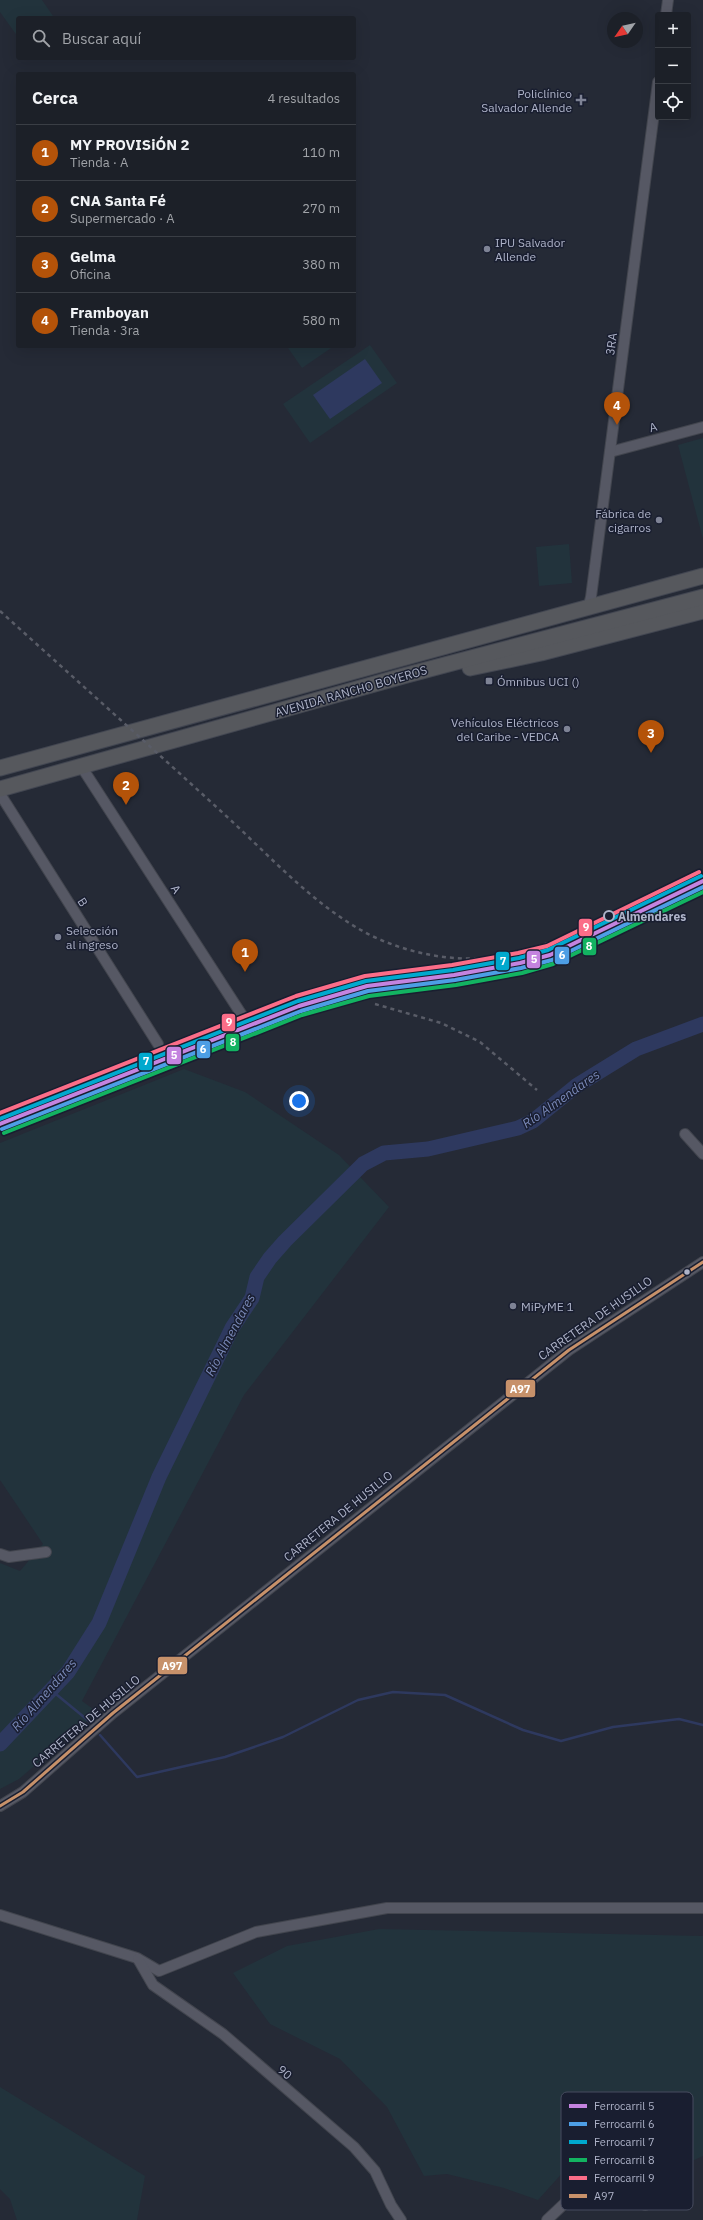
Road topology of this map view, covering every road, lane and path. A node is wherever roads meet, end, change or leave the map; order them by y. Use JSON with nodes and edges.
{"nodes":[{"id":1,"x":668,"y":0,"type":"edge"},
{"id":2,"x":666,"y":12,"type":"edge"},
{"id":3,"x":658,"y":84,"type":"edge"},
{"id":4,"x":703,"y":427,"type":"edge"},
{"id":5,"x":610,"y":452,"type":"junction"},
{"id":6,"x":703,"y":570,"type":"edge"},
{"id":7,"x":696,"y":578,"type":"edge"},
{"id":8,"x":703,"y":597,"type":"edge"},
{"id":9,"x":588,"y":609,"type":"junction"},
{"id":10,"x":703,"y":611,"type":"edge"},
{"id":11,"x":403,"y":676,"type":"junction"},
{"id":12,"x":81,"y":766,"type":"junction"},
{"id":13,"x":0,"y":768,"type":"edge"},
{"id":14,"x":0,"y":788,"type":"edge"},
{"id":15,"x":0,"y":794,"type":"edge"},
{"id":16,"x":249,"y":1026,"type":"dead end"},
{"id":17,"x":158,"y":1044,"type":"dead end"},
{"id":18,"x":684,"y":1134,"type":"dead end"},
{"id":19,"x":703,"y":1154,"type":"edge"},
{"id":20,"x":703,"y":1262,"type":"edge"},
{"id":21,"x":46,"y":1552,"type":"dead end"},
{"id":22,"x":0,"y":1554,"type":"edge"},
{"id":23,"x":0,"y":1806,"type":"edge"},
{"id":24,"x":703,"y":1908,"type":"edge"},
{"id":25,"x":0,"y":1916,"type":"edge"},
{"id":26,"x":137,"y":1958,"type":"junction"},
{"id":27,"x":561,"y":2207,"type":"edge"},
{"id":28,"x":401,"y":2220,"type":"edge"},
{"id":29,"x":547,"y":2220,"type":"edge"}],
"edges":[{"from":1,"to":2,"type":"street"},
{"from":3,"to":5,"type":"street","name":"3RA"},
{"from":4,"to":5,"type":"street","name":"A"},
{"from":5,"to":9,"type":"street","name":"3RA"},
{"from":6,"to":7,"type":"highway"},
{"from":7,"to":9,"type":"highway","name":"AVENIDA RANCHO BOYEROS"},
{"from":8,"to":11,"type":"highway","name":"AVENIDA RANCHO BOYEROS"},
{"from":9,"to":13,"type":"highway","name":"AVENIDA RANCHO BOYEROS"},
{"from":10,"to":11,"type":"highway"},
{"from":11,"to":12,"type":"highway","name":"AVENIDA RANCHO BOYEROS"},
{"from":12,"to":14,"type":"highway","name":"AVENIDA RANCHO BOYEROS"},
{"from":12,"to":16,"type":"street","name":"A"},
{"from":15,"to":17,"type":"street","name":"B"},
{"from":18,"to":19,"type":"street"},
{"from":20,"to":23,"type":"street","name":"CARRETERA DE HUSILLO"},
{"from":21,"to":22,"type":"street"},
{"from":24,"to":26,"type":"street"},
{"from":25,"to":26,"type":"street"},
{"from":26,"to":28,"type":"street","name":"90"},
{"from":27,"to":29,"type":"street"}]}
